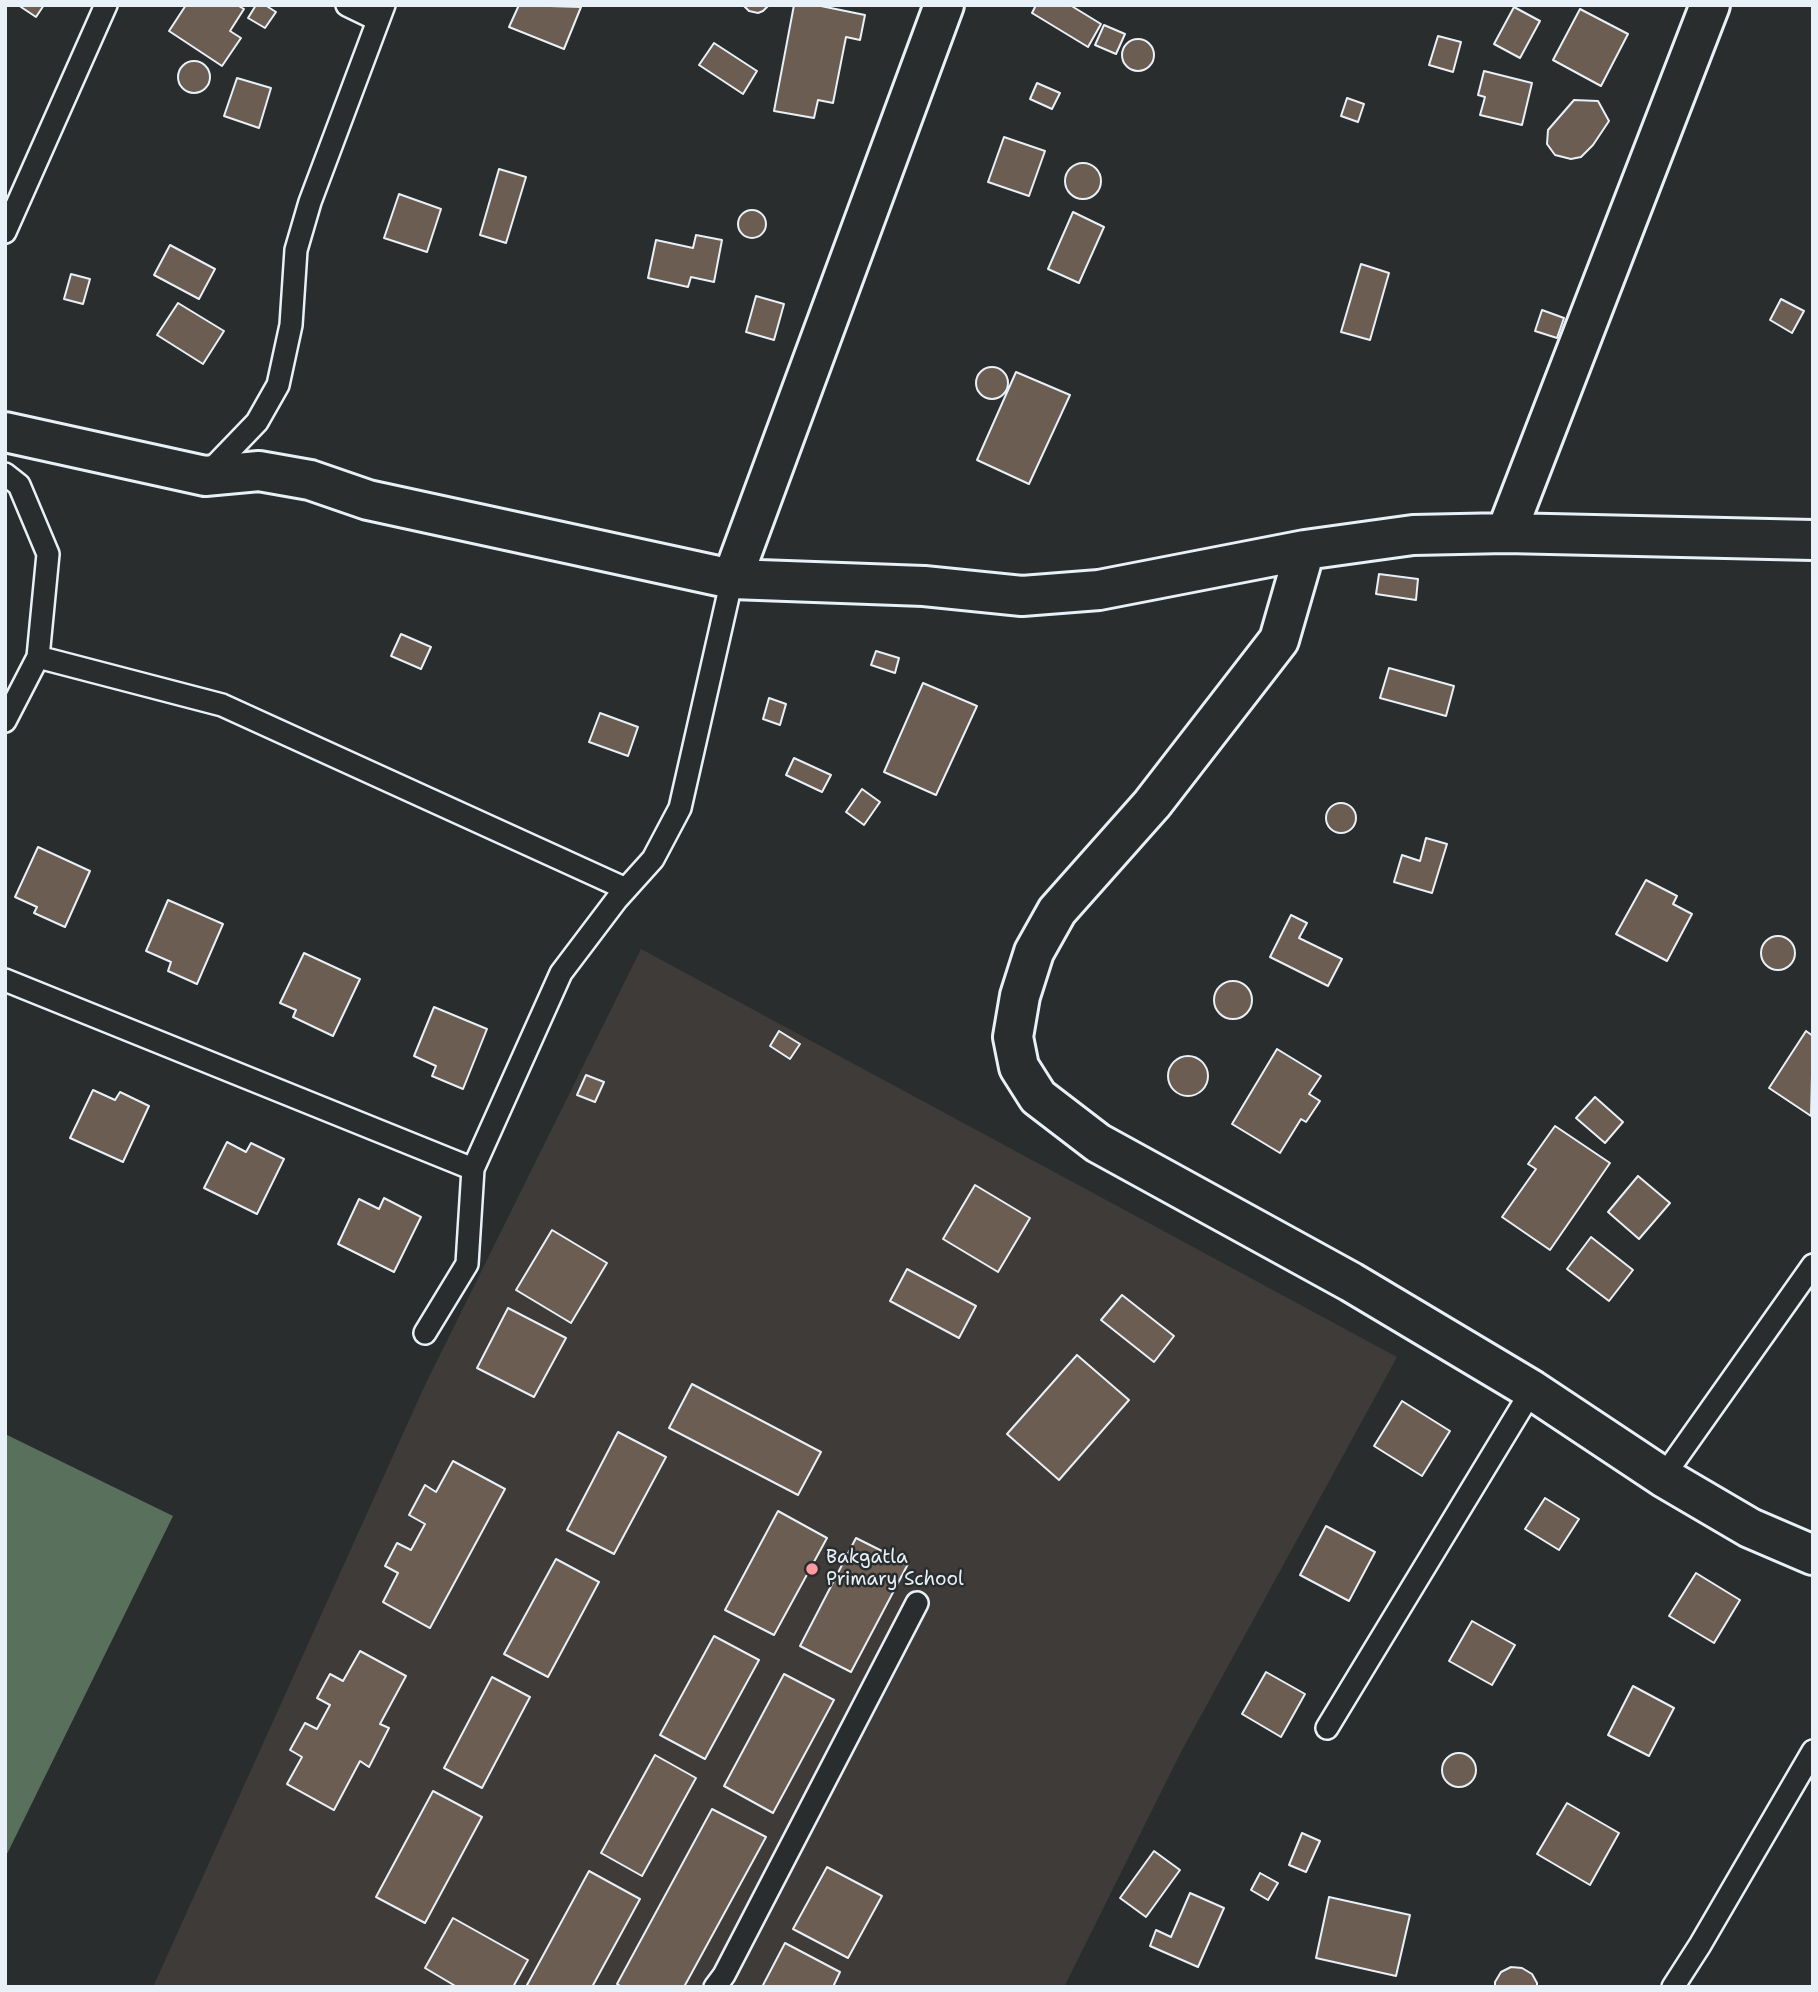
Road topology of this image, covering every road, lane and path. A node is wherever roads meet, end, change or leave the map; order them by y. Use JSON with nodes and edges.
{"nodes":[{"id":1,"x":106,"y":5,"type":"edge"},
{"id":2,"x":348,"y":5,"type":"edge"},
{"id":3,"x":944,"y":5,"type":"edge"},
{"id":4,"x":1710,"y":5,"type":"edge"},
{"id":5,"x":381,"y":12,"type":"edge"},
{"id":6,"x":5,"y":232,"type":"edge"},
{"id":7,"x":5,"y":432,"type":"edge"},
{"id":8,"x":5,"y":474,"type":"edge"},
{"id":9,"x":205,"y":476,"type":"junction"},
{"id":10,"x":1506,"y":533,"type":"junction"},
{"id":11,"x":1813,"y":540,"type":"edge"},
{"id":12,"x":1305,"y":550,"type":"junction"},
{"id":13,"x":732,"y":579,"type":"junction"},
{"id":14,"x":38,"y":657,"type":"junction"},
{"id":15,"x":5,"y":721,"type":"edge"},
{"id":16,"x":626,"y":889,"type":"junction"},
{"id":17,"x":5,"y":980,"type":"edge"},
{"id":18,"x":473,"y":1170,"type":"junction"},
{"id":19,"x":1813,"y":1265,"type":"edge"},
{"id":20,"x":425,"y":1333,"type":"dead end"},
{"id":21,"x":1532,"y":1390,"type":"junction"},
{"id":22,"x":1664,"y":1477,"type":"junction"},
{"id":23,"x":1813,"y":1555,"type":"edge"},
{"id":24,"x":917,"y":1603,"type":"dead end"},
{"id":25,"x":1327,"y":1728,"type":"dead end"},
{"id":26,"x":1813,"y":1751,"type":"edge"},
{"id":27,"x":715,"y":1987,"type":"edge"},
{"id":28,"x":1673,"y":1987,"type":"edge"}],
"edges":[{"from":1,"to":6,"type":"lane"},
{"from":2,"to":5,"type":"lane"},
{"from":3,"to":13,"type":"street"},
{"from":4,"to":10,"type":"street"},
{"from":5,"to":9,"type":"lane"},
{"from":7,"to":9,"type":"street"},
{"from":8,"to":14,"type":"lane"},
{"from":9,"to":13,"type":"street"},
{"from":10,"to":11,"type":"street"},
{"from":10,"to":12,"type":"street"},
{"from":12,"to":13,"type":"street"},
{"from":12,"to":21,"type":"street"},
{"from":13,"to":16,"type":"lane"},
{"from":14,"to":15,"type":"lane"},
{"from":14,"to":16,"type":"lane"},
{"from":16,"to":18,"type":"lane"},
{"from":17,"to":18,"type":"lane"},
{"from":18,"to":20,"type":"lane"},
{"from":19,"to":22,"type":"lane"},
{"from":21,"to":22,"type":"street"},
{"from":21,"to":25,"type":"lane"},
{"from":22,"to":23,"type":"street"},
{"from":24,"to":27,"type":"lane"},
{"from":26,"to":28,"type":"lane"}]}
